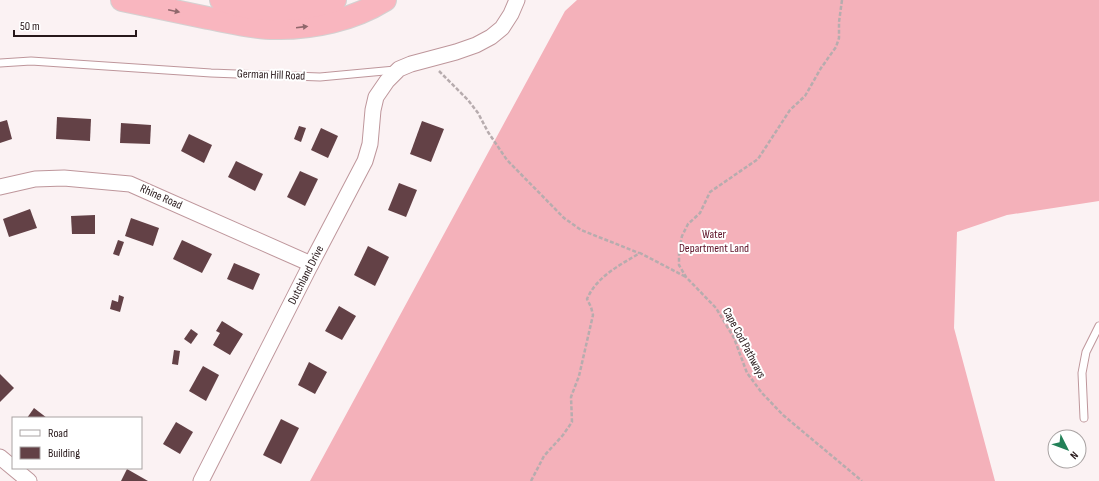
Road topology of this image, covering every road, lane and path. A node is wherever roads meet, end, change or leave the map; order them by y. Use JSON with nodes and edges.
{"nodes":[{"id":1,"x":122,"y":0,"type":"edge"},
{"id":2,"x":221,"y":0,"type":"edge"},
{"id":3,"x":335,"y":0,"type":"edge"},
{"id":4,"x":385,"y":0,"type":"edge"},
{"id":5,"x":517,"y":0,"type":"edge"},
{"id":6,"x":842,"y":0,"type":"edge"},
{"id":7,"x":428,"y":60,"type":"junction"},
{"id":8,"x":0,"y":63,"type":"edge"},
{"id":9,"x":399,"y":69,"type":"junction"},
{"id":10,"x":0,"y":187,"type":"edge"},
{"id":11,"x":640,"y":253,"type":"junction"},
{"id":12,"x":311,"y":264,"type":"junction"},
{"id":13,"x":686,"y":277,"type":"junction"},
{"id":14,"x":1099,"y":326,"type":"edge"},
{"id":15,"x":1084,"y":418,"type":"dead end"},
{"id":16,"x":0,"y":457,"type":"edge"},
{"id":17,"x":12,"y":467,"type":"edge"},
{"id":18,"x":14,"y":469,"type":"edge"},
{"id":19,"x":29,"y":481,"type":"edge"},
{"id":20,"x":201,"y":481,"type":"edge"},
{"id":21,"x":531,"y":481,"type":"edge"},
{"id":22,"x":862,"y":481,"type":"edge"}],
"edges":[{"from":1,"to":4,"type":"highway","one_way":true},
{"from":2,"to":3,"type":"highway"},
{"from":5,"to":7,"type":"street","name":"German Hill Road"},
{"from":6,"to":13,"type":"path","name":"Cape Cod Pathways"},
{"from":7,"to":9,"type":"street","name":"German Hill Road"},
{"from":7,"to":11,"type":"path"},
{"from":8,"to":9,"type":"lane","name":"German Hill Road"},
{"from":9,"to":12,"type":"street","name":"Dutchland Drive"},
{"from":10,"to":12,"type":"street","name":"Rhine Road"},
{"from":11,"to":13,"type":"path"},
{"from":11,"to":21,"type":"path"},
{"from":12,"to":20,"type":"street","name":"Dutchland Drive"},
{"from":13,"to":22,"type":"path","name":"Cape Cod Pathways"},
{"from":14,"to":15,"type":"lane"},
{"from":16,"to":17,"type":"street"},
{"from":18,"to":19,"type":"street"}]}
